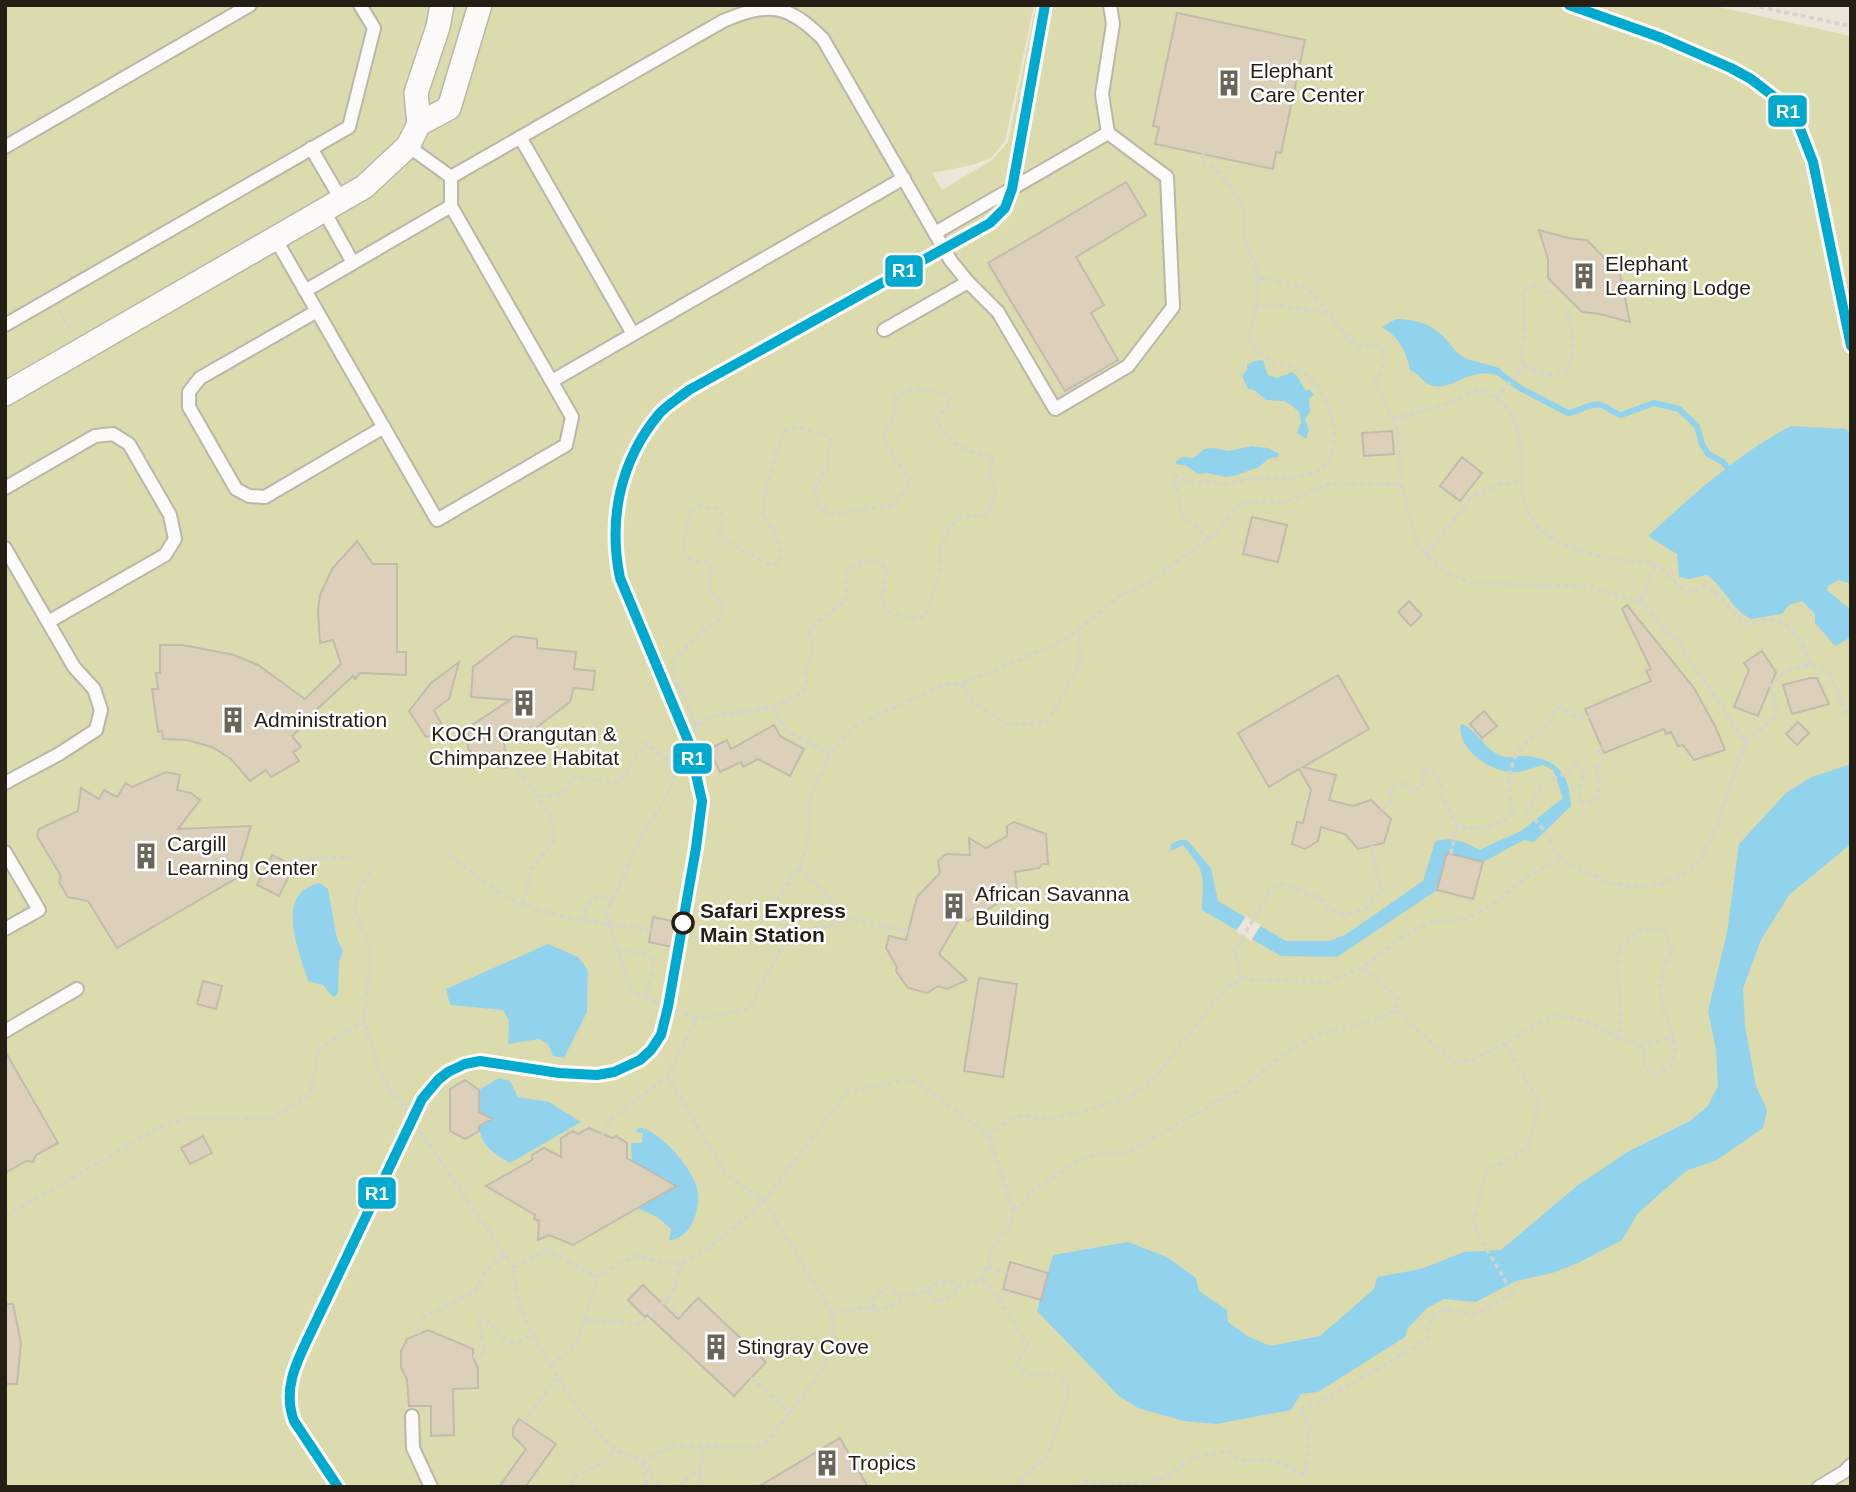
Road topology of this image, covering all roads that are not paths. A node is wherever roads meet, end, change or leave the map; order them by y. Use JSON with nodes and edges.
{"nodes":[{"id":1,"x":250,"y":5,"type":"edge"},
{"id":2,"x":360,"y":5,"type":"edge"},
{"id":3,"x":442,"y":5,"type":"edge"},
{"id":4,"x":480,"y":5,"type":"edge"},
{"id":5,"x":1110,"y":5,"type":"edge"},
{"id":6,"x":419,"y":124,"type":"junction"},
{"id":7,"x":1108,"y":133,"type":"junction"},
{"id":8,"x":520,"y":137,"type":"junction"},
{"id":9,"x":408,"y":146,"type":"junction"},
{"id":10,"x":5,"y":147,"type":"edge"},
{"id":11,"x":311,"y":148,"type":"junction"},
{"id":12,"x":451,"y":177,"type":"junction"},
{"id":13,"x":904,"y":178,"type":"junction"},
{"id":14,"x":333,"y":206,"type":"junction"},
{"id":15,"x":451,"y":206,"type":"junction"},
{"id":16,"x":935,"y":233,"type":"junction"},
{"id":17,"x":275,"y":238,"type":"junction"},
{"id":18,"x":353,"y":263,"type":"junction"},
{"id":19,"x":968,"y":282,"type":"junction"},
{"id":20,"x":305,"y":291,"type":"junction"},
{"id":21,"x":317,"y":310,"type":"junction"},
{"id":22,"x":5,"y":325,"type":"edge"},
{"id":23,"x":884,"y":330,"type":"dead end"},
{"id":24,"x":633,"y":334,"type":"junction"},
{"id":25,"x":552,"y":381,"type":"junction"},
{"id":26,"x":5,"y":394,"type":"edge"},
{"id":27,"x":384,"y":428,"type":"junction"},
{"id":28,"x":5,"y":488,"type":"edge"},
{"id":29,"x":5,"y":548,"type":"edge"},
{"id":30,"x":48,"y":622,"type":"junction"},
{"id":31,"x":5,"y":783,"type":"edge"},
{"id":32,"x":5,"y":852,"type":"edge"},
{"id":33,"x":5,"y":929,"type":"edge"},
{"id":34,"x":77,"y":989,"type":"dead end"},
{"id":35,"x":5,"y":1031,"type":"edge"},
{"id":36,"x":412,"y":1416,"type":"dead end"},
{"id":37,"x":1851,"y":1465,"type":"edge"},
{"id":38,"x":431,"y":1487,"type":"edge"},
{"id":39,"x":1819,"y":1487,"type":"edge"}],
"edges":[{"from":1,"to":10,"type":"lane"},
{"from":2,"to":11,"type":"lane"},
{"from":3,"to":6,"type":"street"},
{"from":4,"to":6,"type":"street"},
{"from":5,"to":7,"type":"lane"},
{"from":6,"to":9,"type":"street"},
{"from":7,"to":16,"type":"lane"},
{"from":7,"to":19,"type":"lane"},
{"from":8,"to":12,"type":"lane"},
{"from":8,"to":13,"type":"lane"},
{"from":8,"to":24,"type":"lane"},
{"from":9,"to":12,"type":"lane"},
{"from":9,"to":14,"type":"street"},
{"from":11,"to":14,"type":"lane"},
{"from":11,"to":22,"type":"lane"},
{"from":12,"to":15,"type":"lane"},
{"from":13,"to":16,"type":"lane"},
{"from":13,"to":24,"type":"lane"},
{"from":14,"to":17,"type":"street"},
{"from":14,"to":18,"type":"lane"},
{"from":15,"to":18,"type":"lane"},
{"from":15,"to":25,"type":"lane"},
{"from":16,"to":19,"type":"lane"},
{"from":17,"to":20,"type":"lane"},
{"from":17,"to":26,"type":"street"},
{"from":18,"to":20,"type":"lane"},
{"from":19,"to":23,"type":"lane"},
{"from":20,"to":21,"type":"lane"},
{"from":21,"to":27,"type":"lane"},
{"from":21,"to":27,"type":"lane"},
{"from":24,"to":25,"type":"lane"},
{"from":25,"to":27,"type":"lane"},
{"from":28,"to":30,"type":"lane"},
{"from":29,"to":30,"type":"lane"},
{"from":30,"to":31,"type":"lane"},
{"from":32,"to":33,"type":"lane"},
{"from":34,"to":35,"type":"lane"},
{"from":36,"to":38,"type":"lane"},
{"from":37,"to":39,"type":"lane"}]}
